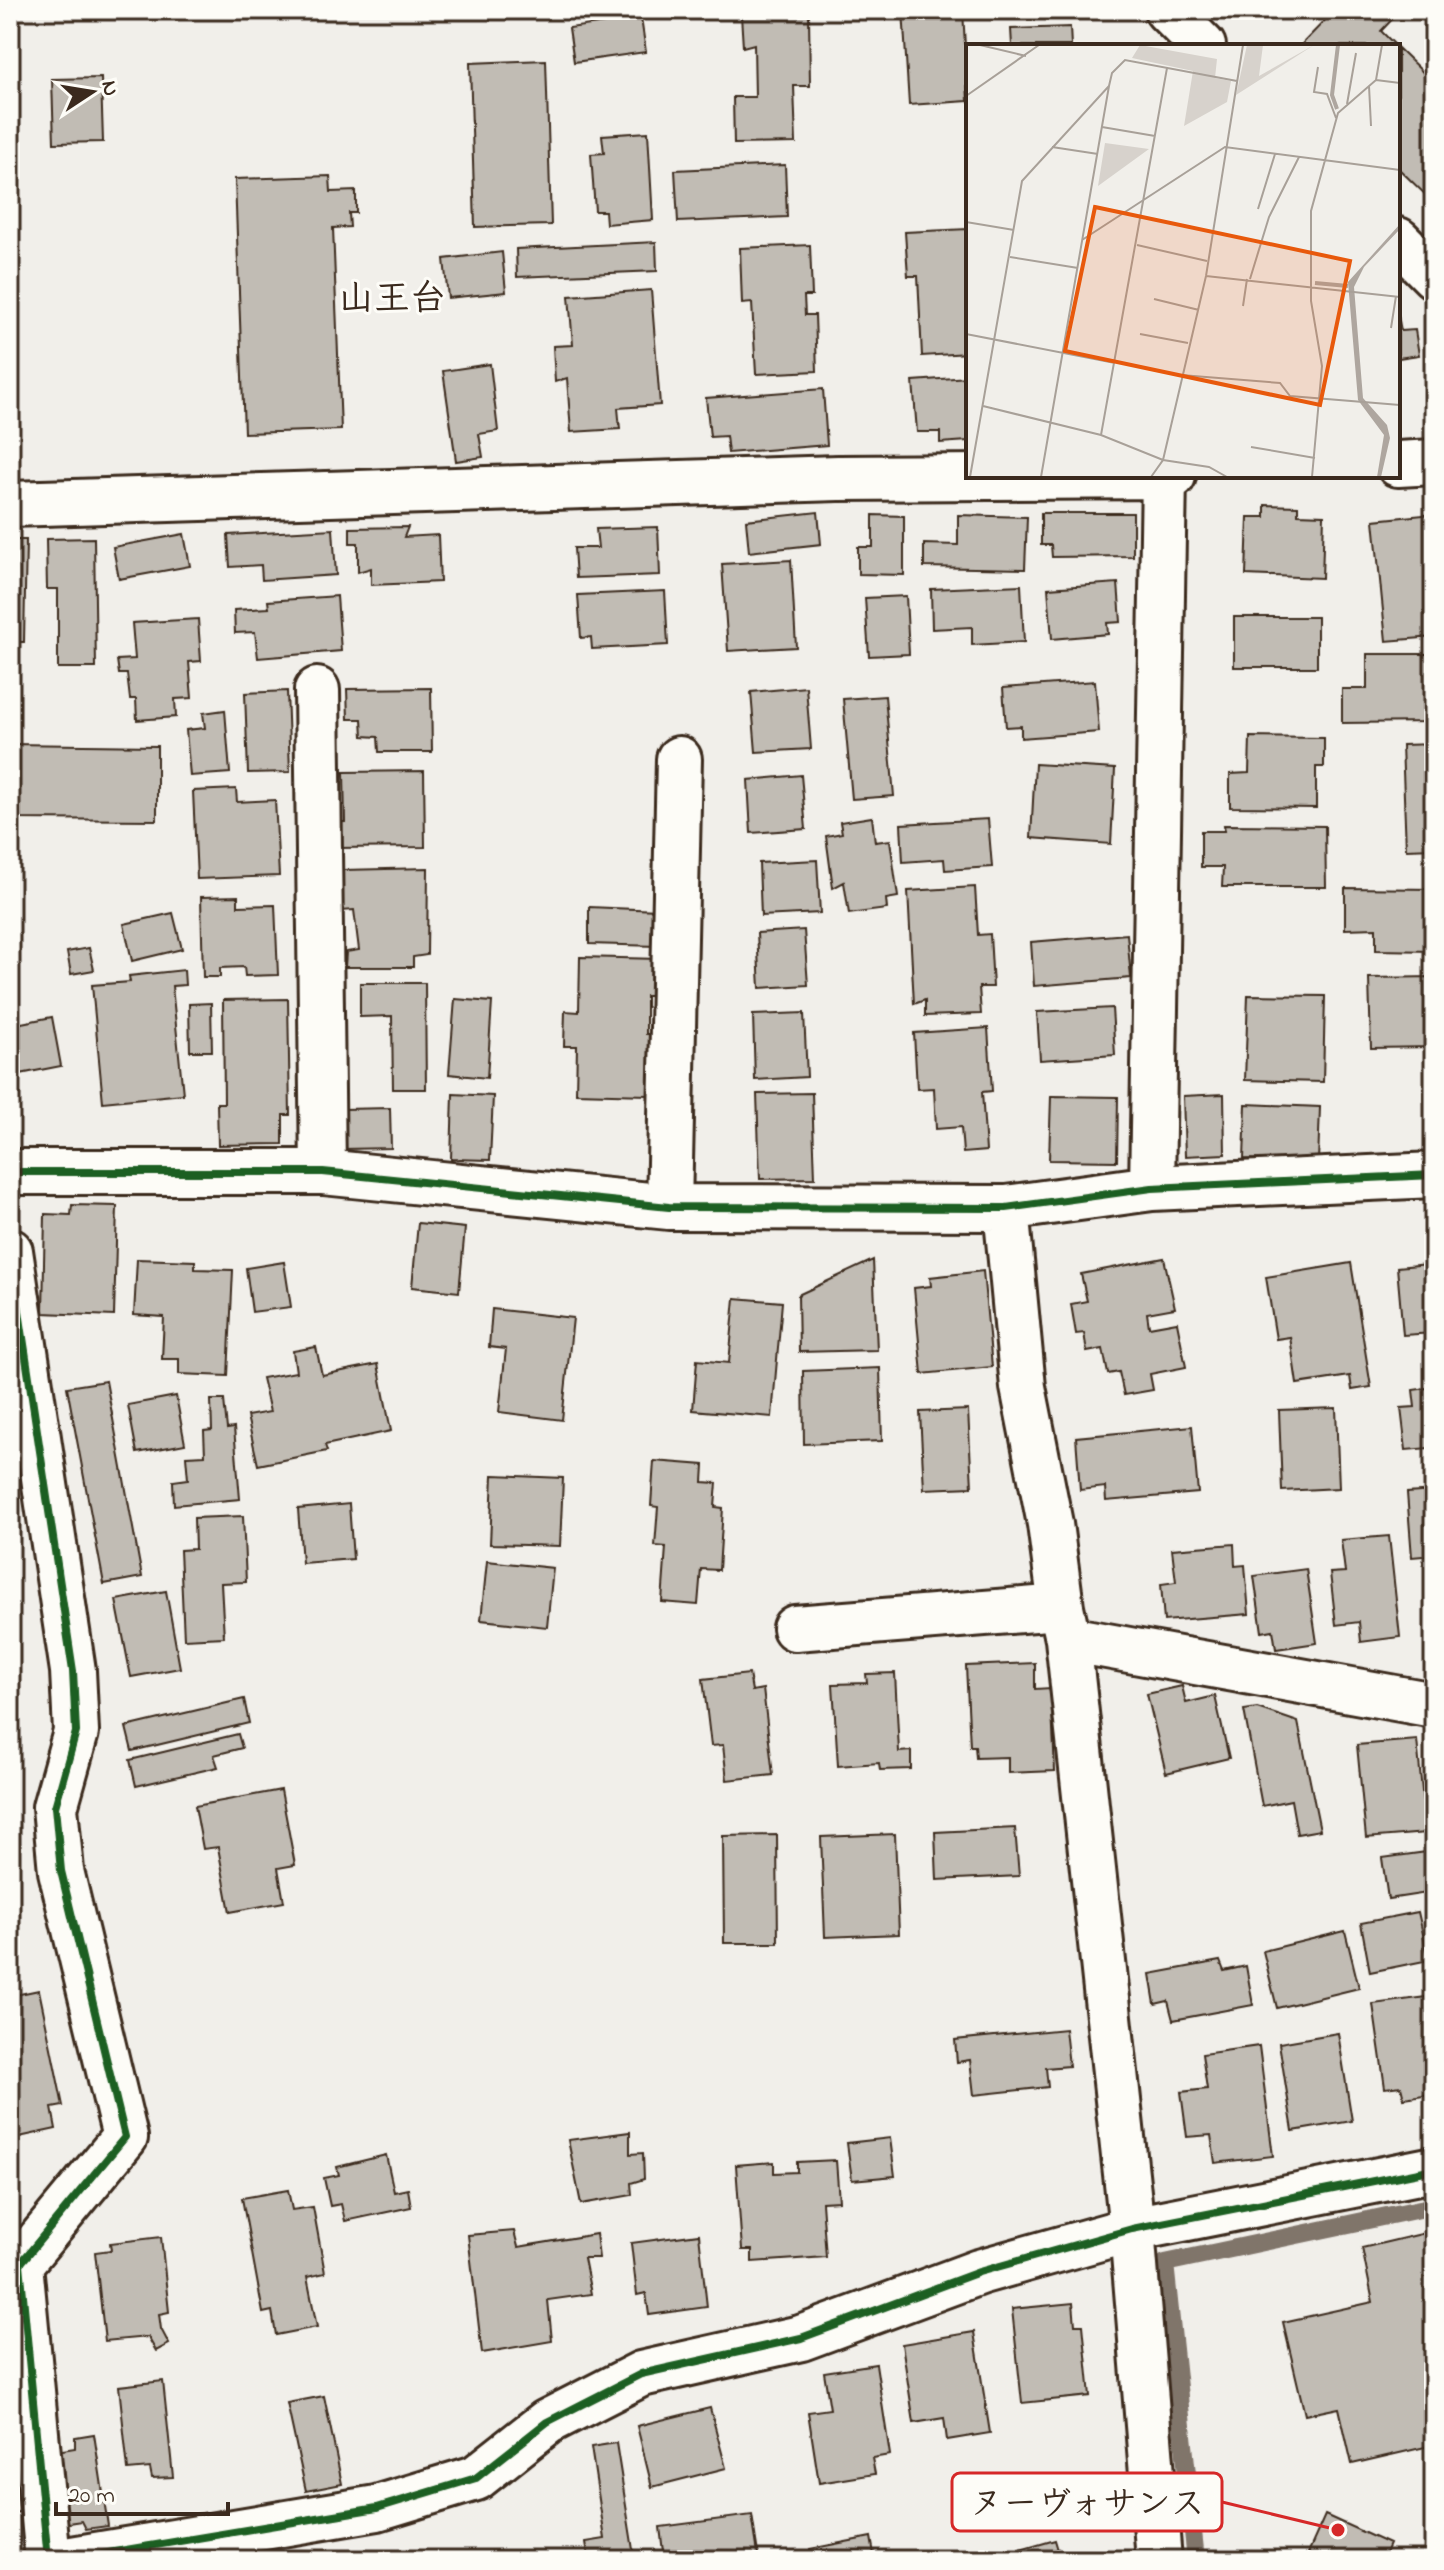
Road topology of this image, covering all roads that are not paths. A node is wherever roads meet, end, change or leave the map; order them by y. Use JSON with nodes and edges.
{"nodes":[{"id":1,"x":1167,"y":10,"type":"edge"},
{"id":2,"x":1201,"y":44,"type":"edge"},
{"id":3,"x":1400,"y":242,"type":"edge"},
{"id":4,"x":1434,"y":276,"type":"edge"},
{"id":5,"x":1434,"y":462,"type":"edge"},
{"id":6,"x":1400,"y":464,"type":"edge"},
{"id":7,"x":966,"y":477,"type":"edge"},
{"id":8,"x":1164,"y":478,"type":"edge"},
{"id":9,"x":10,"y":504,"type":"edge"},
{"id":10,"x":317,"y":690,"type":"dead end"},
{"id":11,"x":679,"y":759,"type":"dead end"},
{"id":12,"x":10,"y":1172,"type":"edge"},
{"id":13,"x":323,"y":1172,"type":"junction"},
{"id":14,"x":1434,"y":1175,"type":"edge"},
{"id":15,"x":1152,"y":1188,"type":"junction"},
{"id":16,"x":669,"y":1207,"type":"junction"},
{"id":17,"x":1006,"y":1208,"type":"junction"},
{"id":18,"x":10,"y":1251,"type":"edge"},
{"id":19,"x":1064,"y":1623,"type":"junction"},
{"id":20,"x":795,"y":1628,"type":"dead end"},
{"id":21,"x":1434,"y":1705,"type":"edge"},
{"id":22,"x":1434,"y":2169,"type":"edge"},
{"id":23,"x":1132,"y":2229,"type":"junction"},
{"id":24,"x":48,"y":2560,"type":"edge"},
{"id":25,"x":66,"y":2560,"type":"edge"},
{"id":26,"x":1159,"y":2560,"type":"edge"}],
"edges":[{"from":1,"to":2,"type":"street"},
{"from":3,"to":4,"type":"street"},
{"from":5,"to":6,"type":"street"},
{"from":7,"to":9,"type":"street"},
{"from":8,"to":15,"type":"street"},
{"from":10,"to":13,"type":"street"},
{"from":11,"to":16,"type":"street"},
{"from":12,"to":13,"type":"street"},
{"from":13,"to":16,"type":"street"},
{"from":14,"to":15,"type":"street"},
{"from":15,"to":17,"type":"street"},
{"from":16,"to":17,"type":"street"},
{"from":17,"to":19,"type":"street"},
{"from":18,"to":24,"type":"street"},
{"from":19,"to":20,"type":"street"},
{"from":19,"to":21,"type":"street"},
{"from":19,"to":23,"type":"street"},
{"from":22,"to":23,"type":"street"},
{"from":23,"to":25,"type":"street"},
{"from":23,"to":26,"type":"street"}]}
